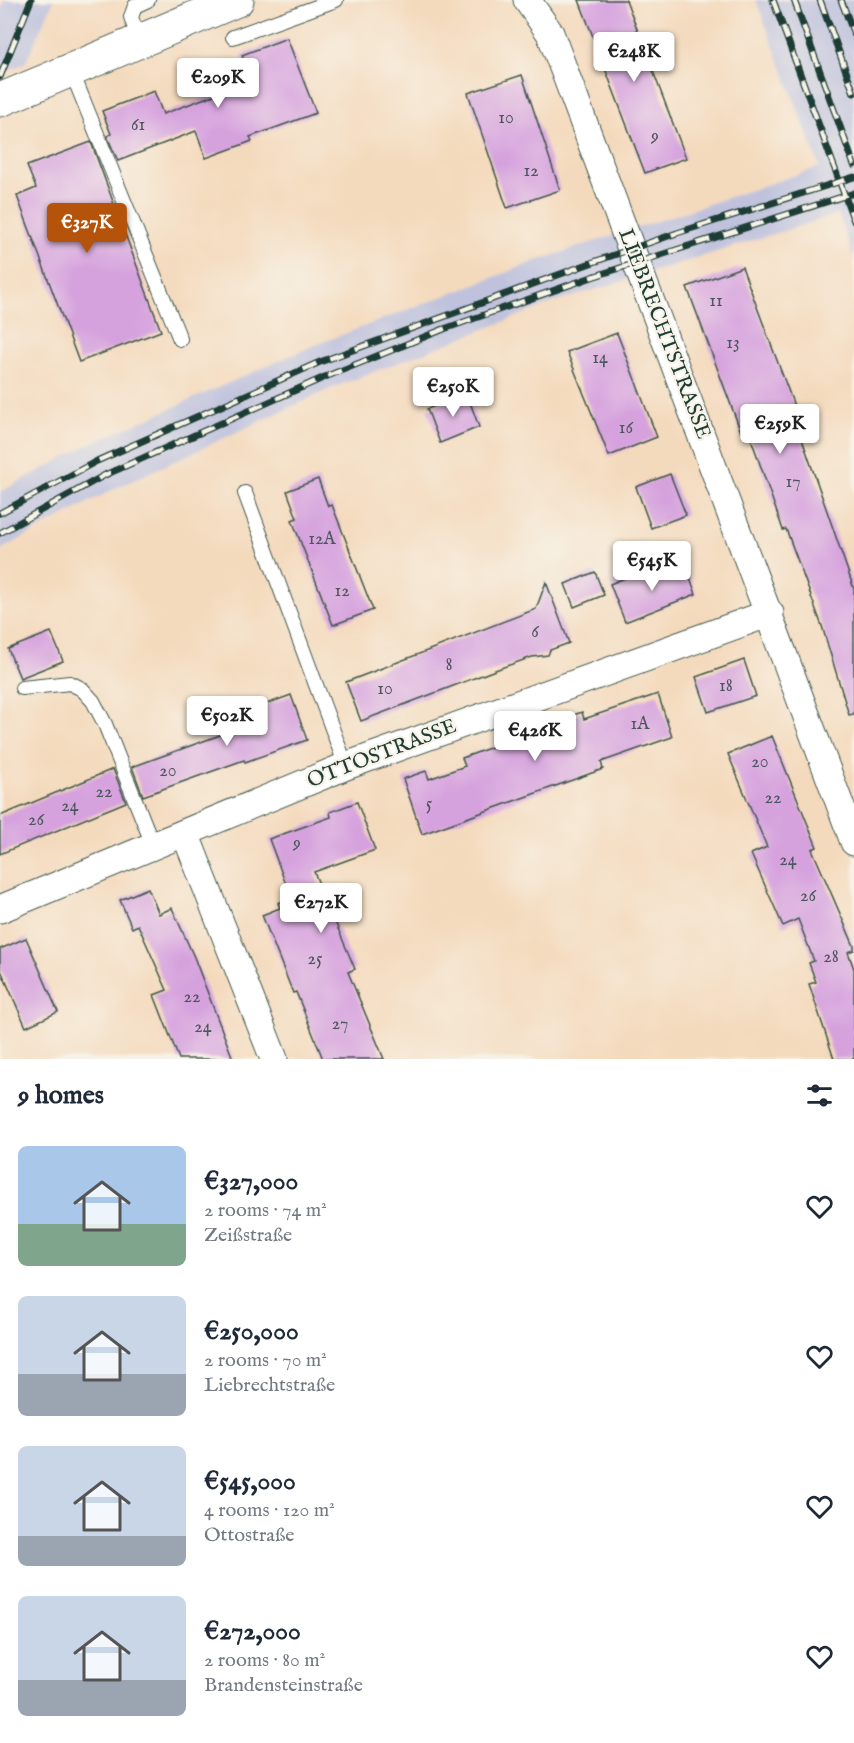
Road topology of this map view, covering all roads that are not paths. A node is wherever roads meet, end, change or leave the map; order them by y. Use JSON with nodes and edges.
{"nodes":[{"id":1,"x":148,"y":0,"type":"edge"},
{"id":2,"x":237,"y":0,"type":"edge"},
{"id":3,"x":336,"y":0,"type":"edge"},
{"id":4,"x":527,"y":0,"type":"edge"},
{"id":5,"x":233,"y":37,"type":"dead end"},
{"id":6,"x":139,"y":41,"type":"junction"},
{"id":7,"x":71,"y":70,"type":"junction"},
{"id":8,"x":0,"y":100,"type":"edge"},
{"id":9,"x":180,"y":339,"type":"dead end"},
{"id":10,"x":245,"y":493,"type":"dead end"},
{"id":11,"x":770,"y":613,"type":"junction"},
{"id":12,"x":22,"y":688,"type":"dead end"},
{"id":13,"x":346,"y":766,"type":"junction"},
{"id":14,"x":185,"y":833,"type":"junction"},
{"id":15,"x":854,"y":842,"type":"edge"},
{"id":16,"x":153,"y":845,"type":"junction"},
{"id":17,"x":0,"y":909,"type":"edge"},
{"id":18,"x":274,"y":1059,"type":"edge"}],
"edges":[{"from":1,"to":6,"type":"lane"},
{"from":2,"to":6,"type":"street"},
{"from":3,"to":5,"type":"lane"},
{"from":4,"to":11,"type":"street","name":"LIEBRECHTSTRASSE"},
{"from":6,"to":7,"type":"street"},
{"from":7,"to":8,"type":"street"},
{"from":7,"to":9,"type":"lane"},
{"from":10,"to":13,"type":"lane"},
{"from":11,"to":13,"type":"street","name":"OTTOSTRASSE"},
{"from":11,"to":15,"type":"street","name":"LIEBRECHTSTRASSE"},
{"from":12,"to":16,"type":"lane"},
{"from":13,"to":14,"type":"street","name":"OTTOSTRASSE"},
{"from":14,"to":16,"type":"street","name":"OTTOSTRASSE"},
{"from":14,"to":18,"type":"street"},
{"from":16,"to":17,"type":"street","name":"OTTOSTRASSE"}]}
